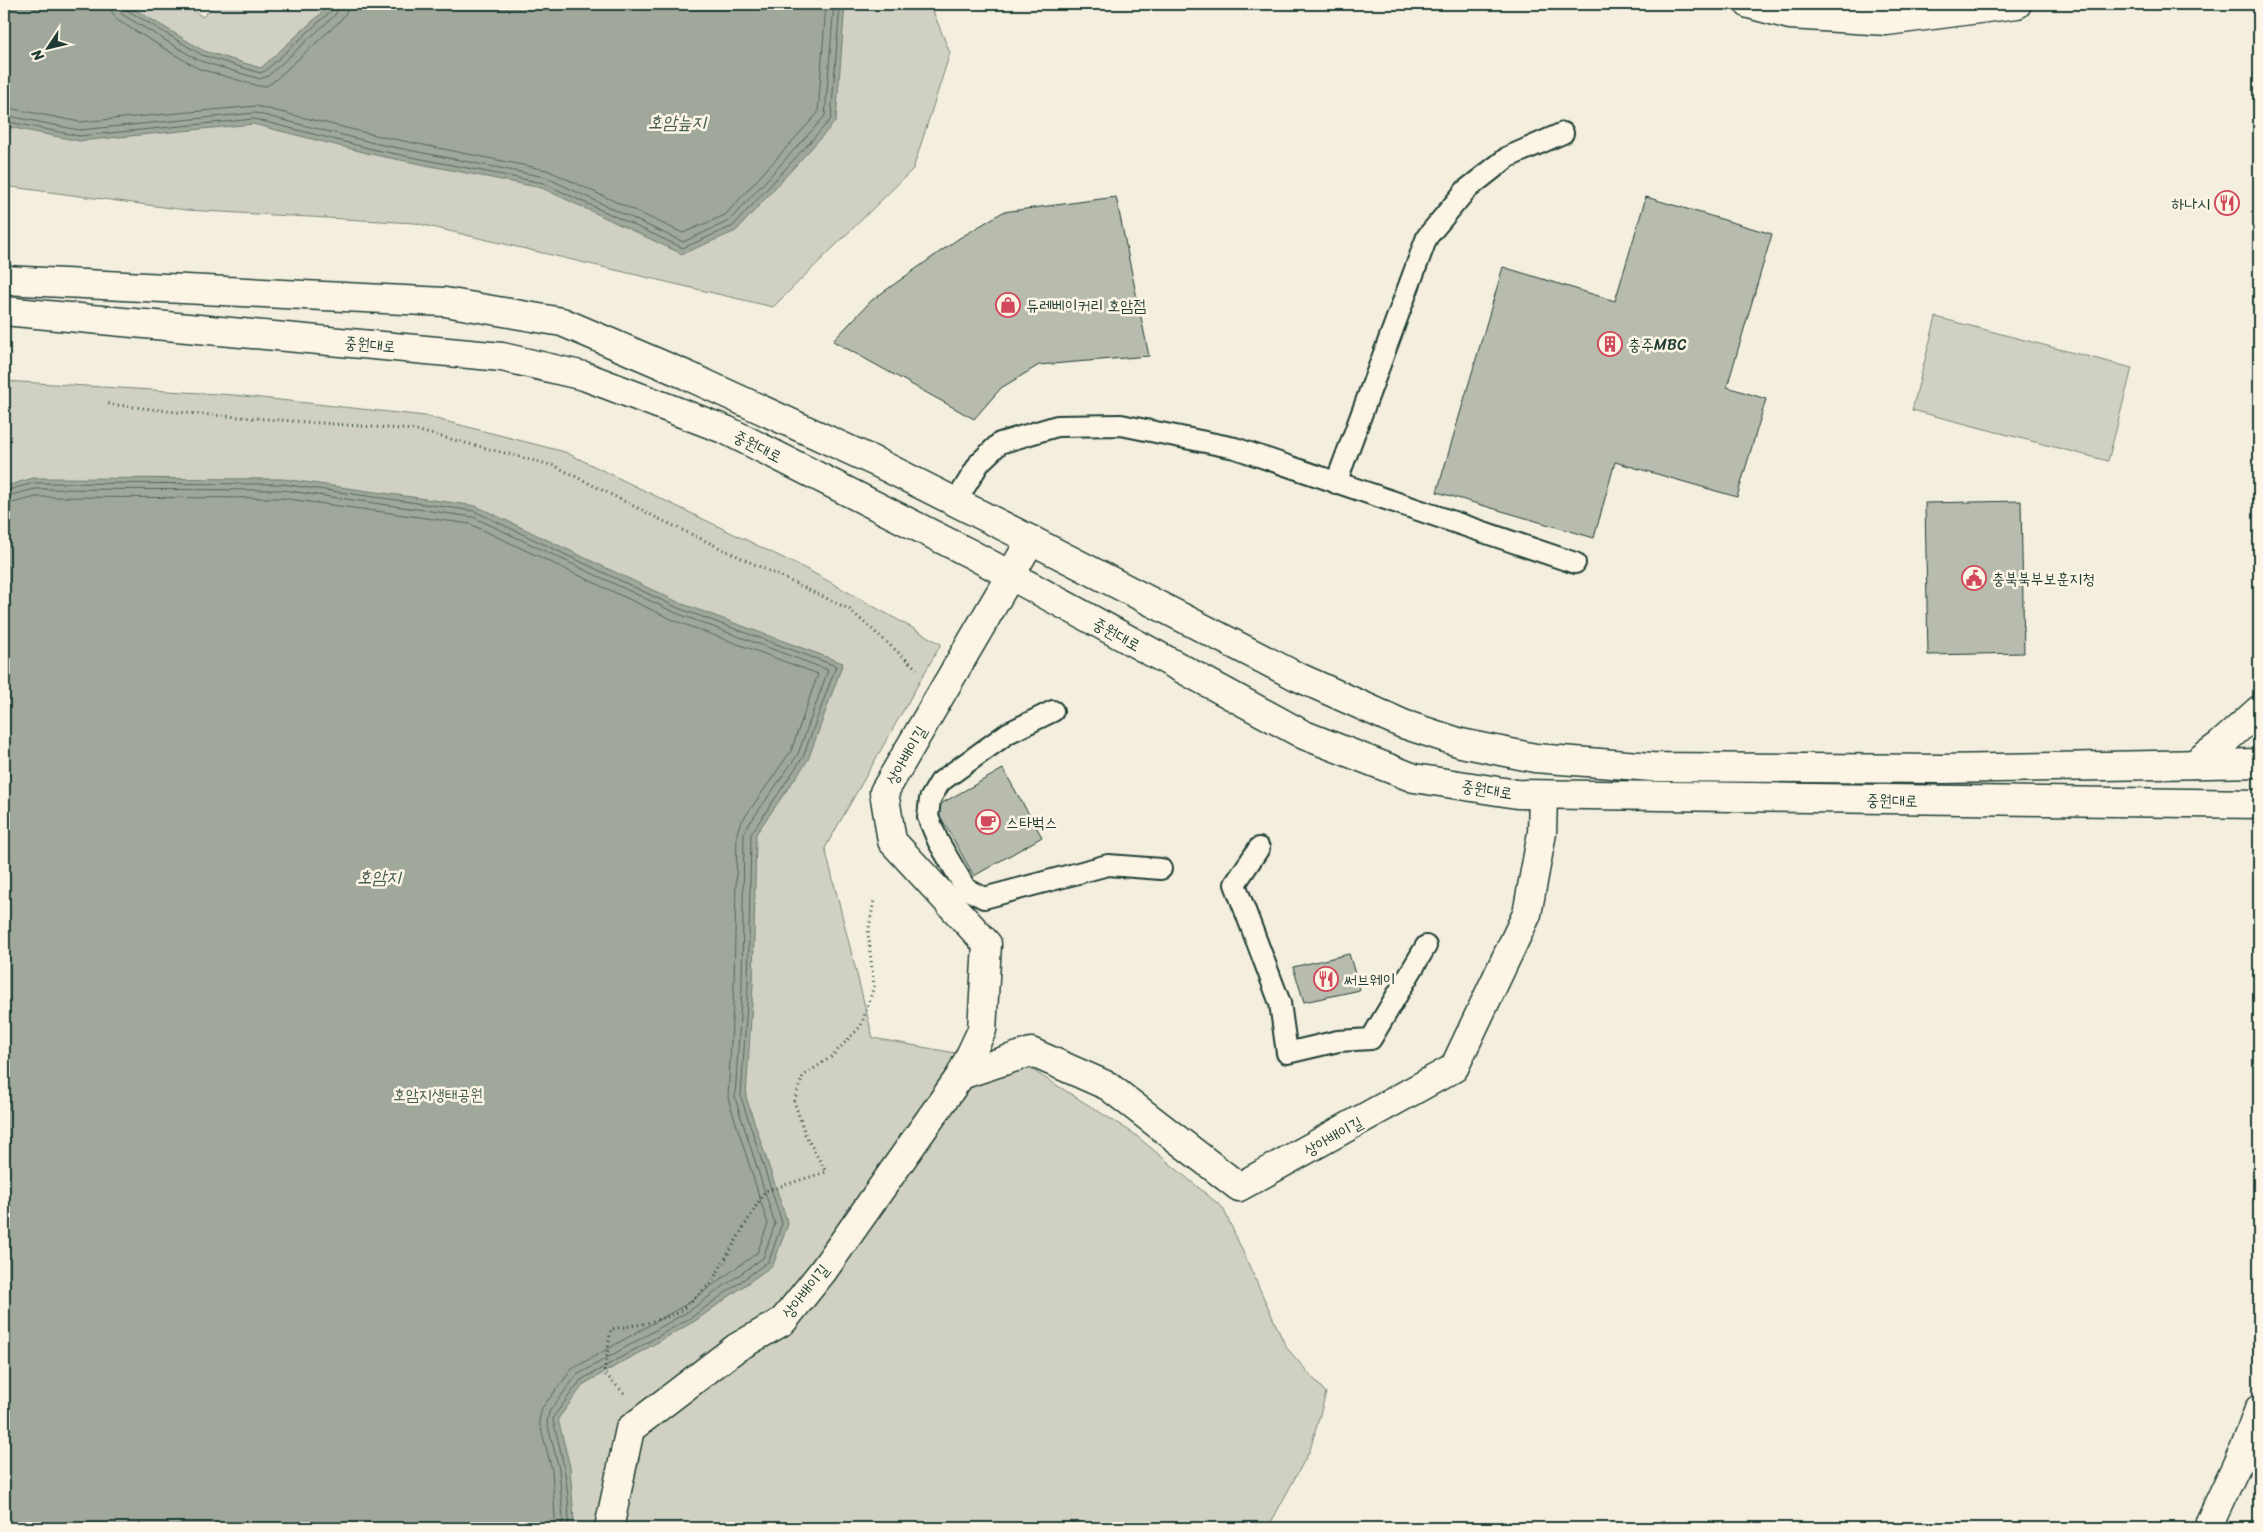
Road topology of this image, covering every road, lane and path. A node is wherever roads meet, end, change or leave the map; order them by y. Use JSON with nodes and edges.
{"nodes":[{"id":1,"x":1749,"y":4,"type":"edge"},
{"id":2,"x":2017,"y":4,"type":"edge"},
{"id":3,"x":1884,"y":12,"type":"edge"},
{"id":4,"x":1563,"y":133,"type":"dead end"},
{"id":5,"x":4,"y":280,"type":"edge"},
{"id":6,"x":4,"y":311,"type":"edge"},
{"id":7,"x":108,"y":404,"type":"dead end"},
{"id":8,"x":1336,"y":483,"type":"junction"},
{"id":9,"x":955,"y":503,"type":"junction"},
{"id":10,"x":1032,"y":540,"type":"junction"},
{"id":11,"x":1575,"y":563,"type":"dead end"},
{"id":12,"x":1011,"y":576,"type":"junction"},
{"id":13,"x":917,"y":670,"type":"dead end"},
{"id":14,"x":2259,"y":710,"type":"edge"},
{"id":15,"x":1053,"y":711,"type":"dead end"},
{"id":16,"x":2259,"y":763,"type":"edge"},
{"id":17,"x":2194,"y":764,"type":"junction"},
{"id":18,"x":1543,"y":795,"type":"junction"},
{"id":19,"x":2259,"y":804,"type":"edge"},
{"id":20,"x":1259,"y":848,"type":"dead end"},
{"id":21,"x":1161,"y":870,"type":"dead end"},
{"id":22,"x":874,"y":900,"type":"dead end"},
{"id":23,"x":1426,"y":946,"type":"dead end"},
{"id":24,"x":960,"y":1075,"type":"junction"},
{"id":25,"x":628,"y":1397,"type":"dead end"},
{"id":26,"x":2259,"y":1409,"type":"edge"},
{"id":27,"x":609,"y":1528,"type":"edge"},
{"id":28,"x":2210,"y":1528,"type":"edge"}],
"edges":[{"from":1,"to":3,"type":"main road"},
{"from":2,"to":3,"type":"main road"},
{"from":4,"to":8,"type":"lane"},
{"from":5,"to":9,"type":"main road","name":"중원대로"},
{"from":6,"to":12,"type":"main road","name":"중원대로"},
{"from":7,"to":13,"type":"path"},
{"from":8,"to":9,"type":"lane"},
{"from":8,"to":11,"type":"lane"},
{"from":9,"to":10,"type":"main road","name":"중원대로"},
{"from":10,"to":12,"type":"main road","name":"상아배이길"},
{"from":10,"to":17,"type":"main road","name":"중원대로"},
{"from":12,"to":18,"type":"main road","name":"중원대로"},
{"from":12,"to":24,"type":"main road","name":"상아배이길"},
{"from":14,"to":17,"type":"main road"},
{"from":15,"to":21,"type":"lane"},
{"from":16,"to":17,"type":"main road","name":"중원대로"},
{"from":18,"to":19,"type":"main road","name":"중원대로"},
{"from":18,"to":24,"type":"main road","name":"상아배이길"},
{"from":20,"to":23,"type":"lane"},
{"from":22,"to":25,"type":"path"},
{"from":24,"to":27,"type":"main road","name":"상아배이길"},
{"from":26,"to":28,"type":"main road"}]}
